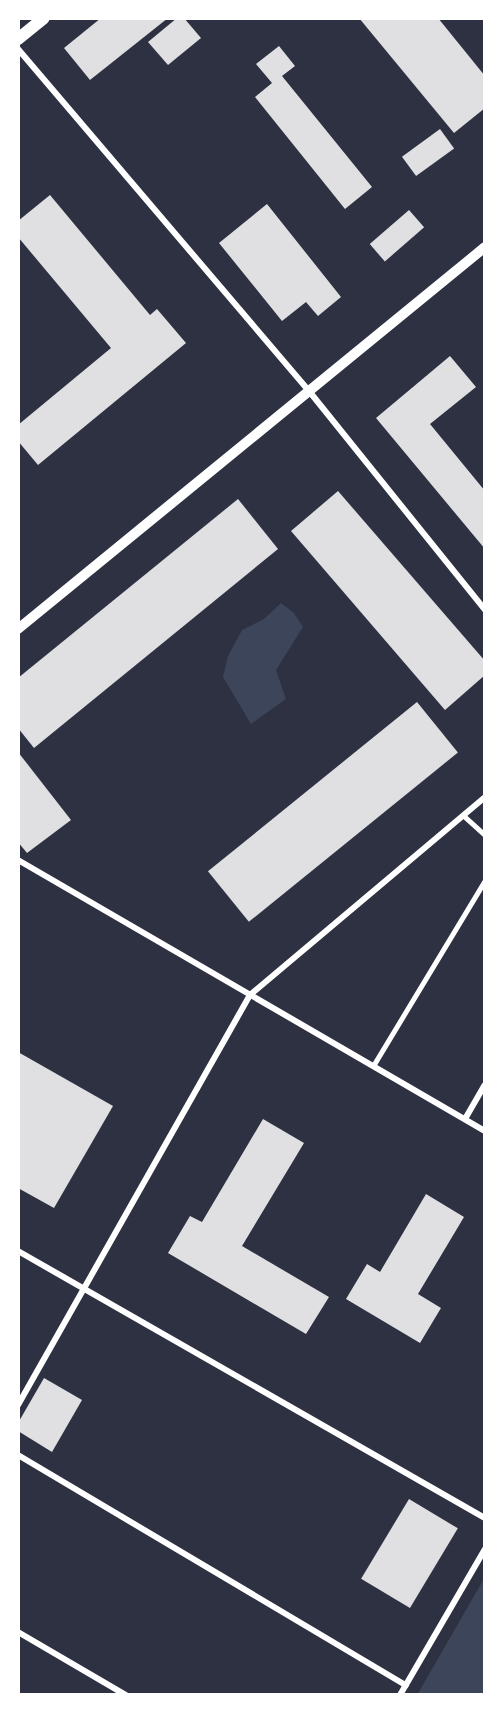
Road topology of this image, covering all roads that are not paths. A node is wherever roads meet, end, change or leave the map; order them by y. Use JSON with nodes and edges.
{"nodes":[{"id":1,"x":44,"y":18,"type":"edge"},
{"id":2,"x":18,"y":39,"type":"edge"},
{"id":3,"x":18,"y":49,"type":"edge"},
{"id":4,"x":485,"y":248,"type":"edge"},
{"id":5,"x":309,"y":391,"type":"junction"},
{"id":6,"x":485,"y":610,"type":"edge"},
{"id":7,"x":18,"y":629,"type":"edge"},
{"id":8,"x":485,"y":797,"type":"edge"},
{"id":9,"x":463,"y":815,"type":"junction"},
{"id":10,"x":485,"y":834,"type":"edge"},
{"id":11,"x":18,"y":860,"type":"edge"},
{"id":12,"x":485,"y":880,"type":"edge"},
{"id":13,"x":250,"y":995,"type":"junction"},
{"id":14,"x":374,"y":1066,"type":"junction"},
{"id":15,"x":485,"y":1085,"type":"edge"},
{"id":16,"x":465,"y":1119,"type":"junction"},
{"id":17,"x":485,"y":1131,"type":"edge"},
{"id":18,"x":18,"y":1251,"type":"edge"},
{"id":19,"x":84,"y":1288,"type":"junction"},
{"id":20,"x":18,"y":1406,"type":"edge"},
{"id":21,"x":18,"y":1455,"type":"edge"},
{"id":22,"x":485,"y":1518,"type":"edge"},
{"id":23,"x":485,"y":1549,"type":"edge"},
{"id":24,"x":18,"y":1632,"type":"edge"},
{"id":25,"x":406,"y":1685,"type":"junction"},
{"id":26,"x":126,"y":1695,"type":"edge"},
{"id":27,"x":400,"y":1695,"type":"edge"}],
"edges":[{"from":1,"to":2,"type":"main road"},
{"from":3,"to":5,"type":"street"},
{"from":4,"to":5,"type":"street"},
{"from":5,"to":6,"type":"street"},
{"from":5,"to":7,"type":"street"},
{"from":8,"to":9,"type":"street"},
{"from":9,"to":10,"type":"lane"},
{"from":9,"to":13,"type":"street"},
{"from":11,"to":13,"type":"street"},
{"from":12,"to":14,"type":"lane"},
{"from":13,"to":14,"type":"street"},
{"from":13,"to":19,"type":"street"},
{"from":14,"to":16,"type":"street"},
{"from":15,"to":16,"type":"street"},
{"from":16,"to":17,"type":"street"},
{"from":18,"to":19,"type":"street"},
{"from":19,"to":20,"type":"street"},
{"from":19,"to":22,"type":"street"},
{"from":21,"to":25,"type":"street"},
{"from":23,"to":25,"type":"street"},
{"from":24,"to":26,"type":"street"},
{"from":25,"to":27,"type":"street"}]}
